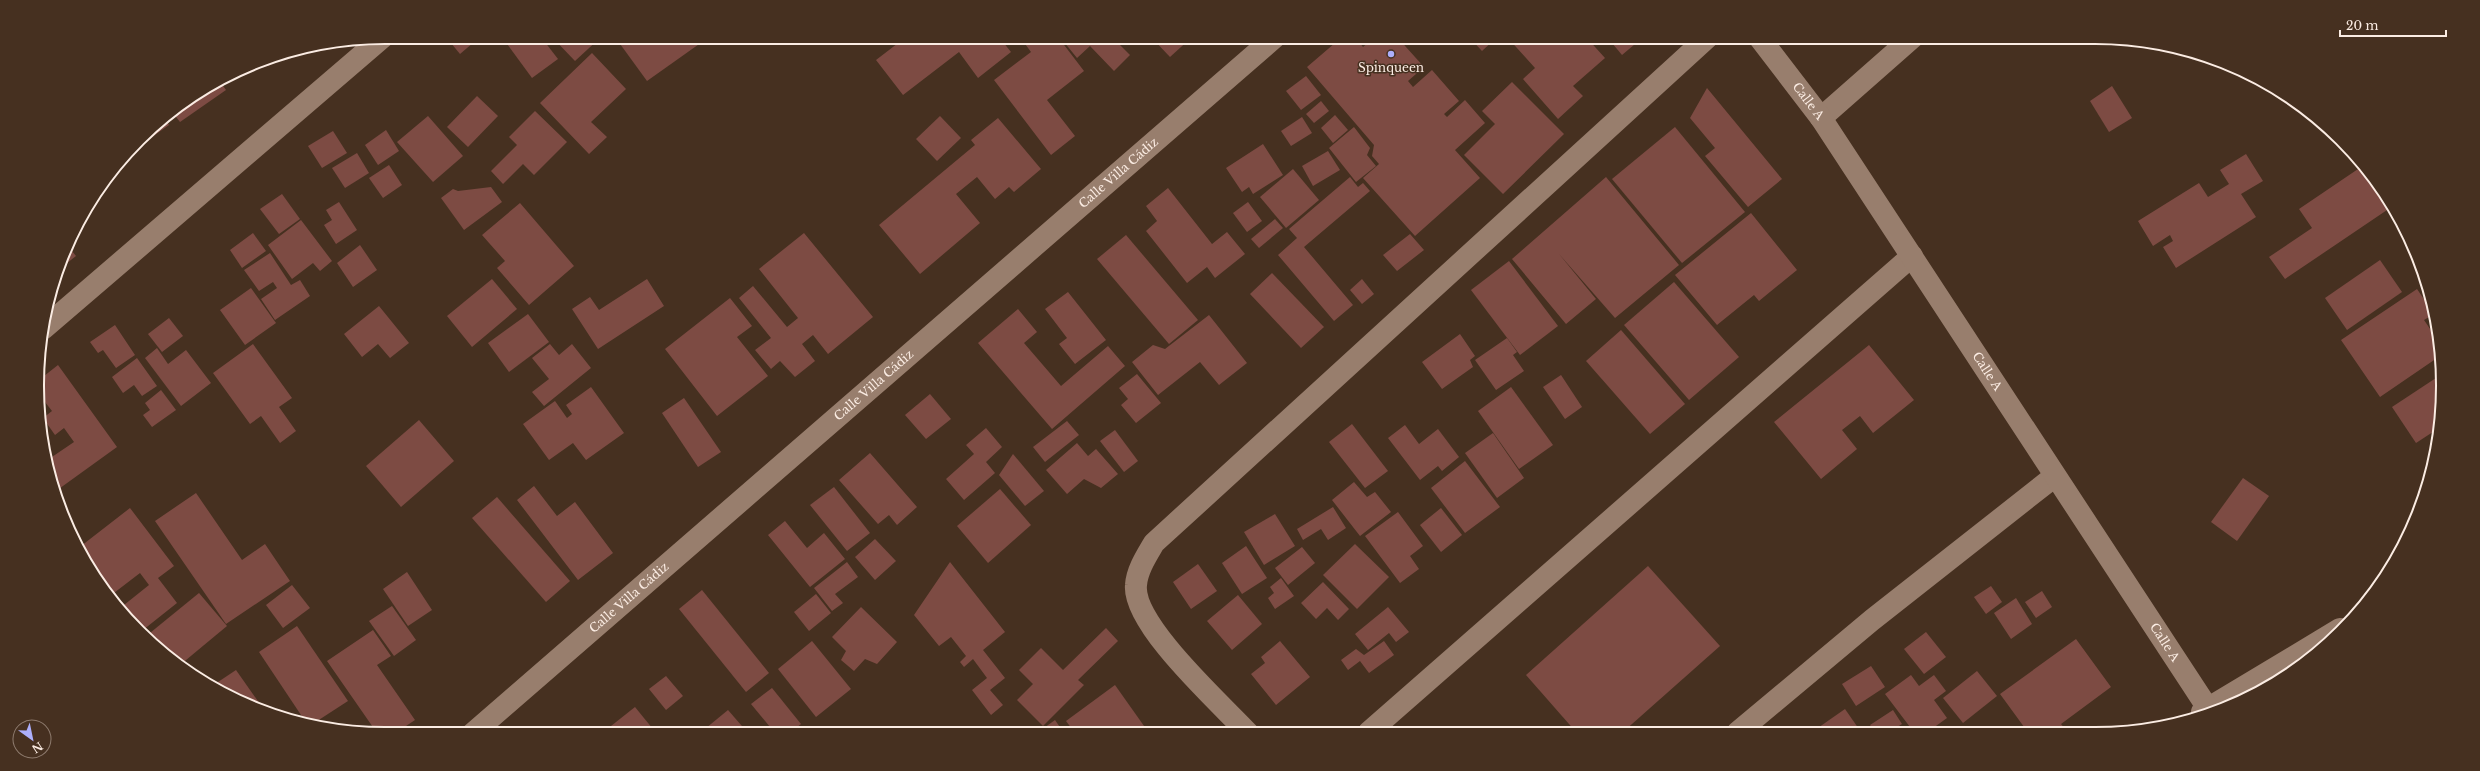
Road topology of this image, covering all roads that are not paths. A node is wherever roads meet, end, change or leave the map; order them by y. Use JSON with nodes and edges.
{"nodes":[{"id":1,"x":1267,"y":44,"type":"edge"},
{"id":2,"x":1700,"y":44,"type":"edge"},
{"id":3,"x":1764,"y":44,"type":"edge"},
{"id":4,"x":1905,"y":44,"type":"edge"},
{"id":5,"x":374,"y":45,"type":"edge"},
{"id":6,"x":1821,"y":118,"type":"junction"},
{"id":7,"x":1912,"y":256,"type":"junction"},
{"id":8,"x":50,"y":323,"type":"edge"},
{"id":9,"x":2056,"y":476,"type":"junction"},
{"id":10,"x":2323,"y":639,"type":"edge"},
{"id":11,"x":2214,"y":705,"type":"edge"},
{"id":12,"x":2205,"y":709,"type":"edge"},
{"id":13,"x":480,"y":727,"type":"edge"},
{"id":14,"x":1243,"y":727,"type":"edge"},
{"id":15,"x":1375,"y":727,"type":"edge"},
{"id":16,"x":1744,"y":727,"type":"edge"}],
"edges":[{"from":1,"to":13,"type":"street","name":"Calle Villa Cádiz"},
{"from":2,"to":14,"type":"street"},
{"from":3,"to":6,"type":"street","name":"Calle A"},
{"from":4,"to":6,"type":"street"},
{"from":5,"to":8,"type":"street"},
{"from":6,"to":7,"type":"street","name":"Calle A"},
{"from":7,"to":9,"type":"street","name":"Calle A"},
{"from":7,"to":15,"type":"street"},
{"from":9,"to":12,"type":"street","name":"Calle A"},
{"from":9,"to":16,"type":"street"},
{"from":10,"to":11,"type":"street"}]}
